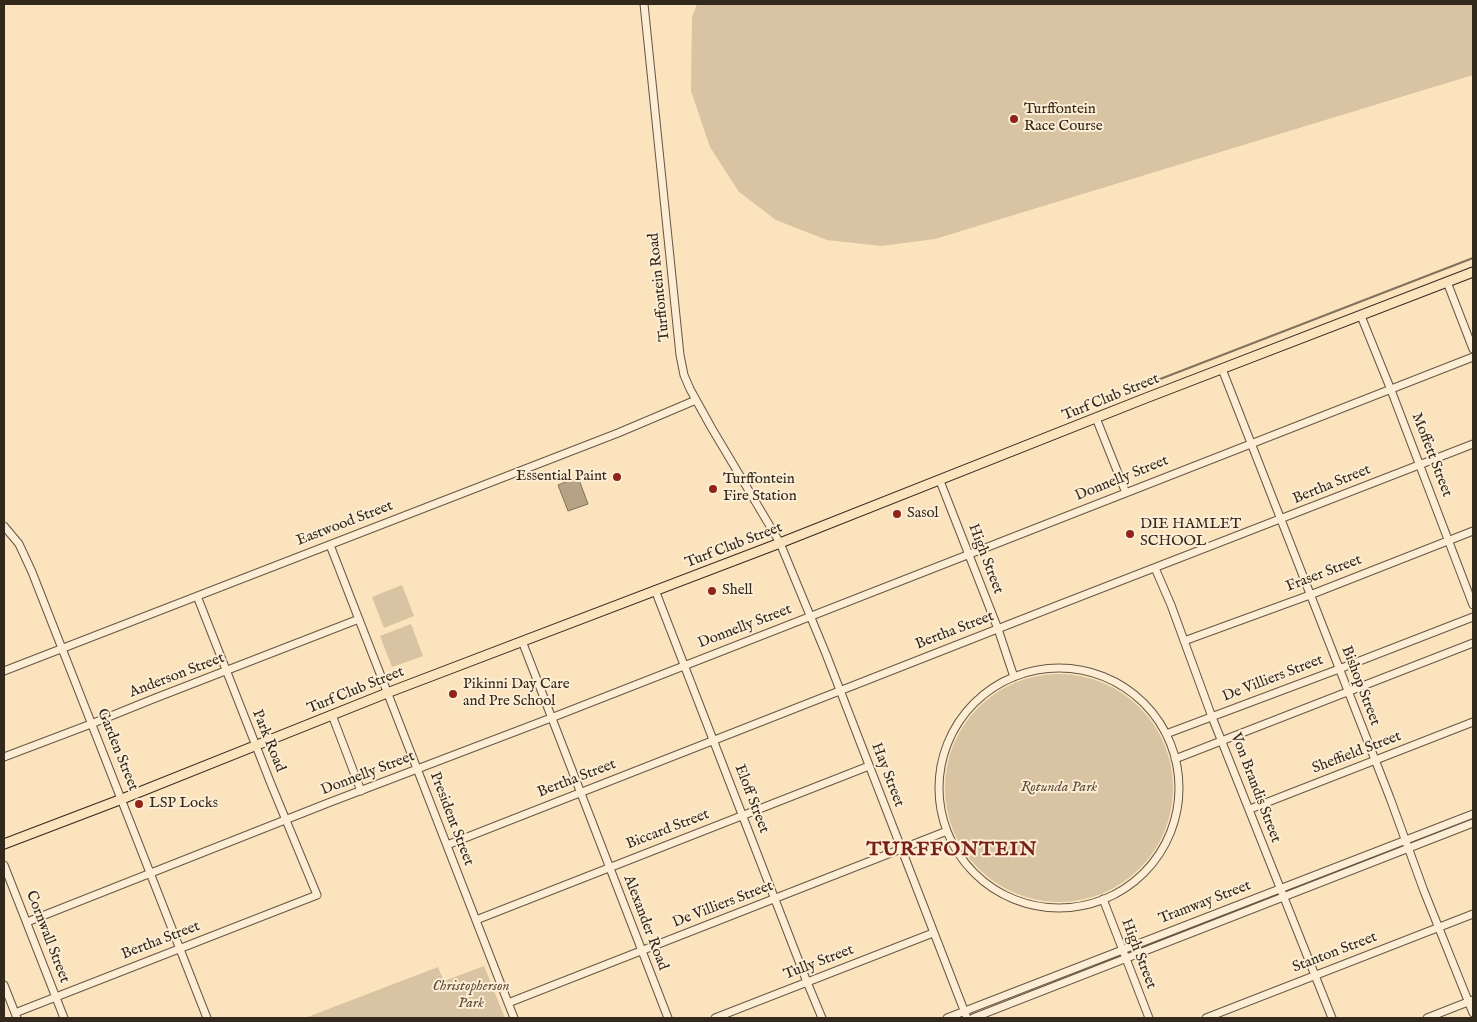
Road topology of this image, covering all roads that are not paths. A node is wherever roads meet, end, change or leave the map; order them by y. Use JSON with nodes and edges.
{"nodes":[{"id":1,"x":644,"y":4,"type":"edge"},
{"id":2,"x":1473,"y":272,"type":"edge"},
{"id":3,"x":1447,"y":282,"type":"junction"},
{"id":4,"x":1361,"y":316,"type":"junction"},
{"id":5,"x":1473,"y":349,"type":"edge"},
{"id":6,"x":1473,"y":357,"type":"edge"},
{"id":7,"x":1222,"y":369,"type":"junction"},
{"id":8,"x":1391,"y":390,"type":"junction"},
{"id":9,"x":696,"y":400,"type":"junction"},
{"id":10,"x":1096,"y":418,"type":"junction"},
{"id":11,"x":1251,"y":444,"type":"junction"},
{"id":12,"x":1473,"y":444,"type":"edge"},
{"id":13,"x":1420,"y":465,"type":"junction"},
{"id":14,"x":940,"y":481,"type":"junction"},
{"id":15,"x":1126,"y":493,"type":"junction"},
{"id":16,"x":1280,"y":520,"type":"junction"},
{"id":17,"x":4,"y":526,"type":"edge"},
{"id":18,"x":1473,"y":531,"type":"edge"},
{"id":19,"x":1449,"y":540,"type":"junction"},
{"id":20,"x":780,"y":543,"type":"junction"},
{"id":21,"x":330,"y":545,"type":"junction"},
{"id":22,"x":968,"y":555,"type":"junction"},
{"id":23,"x":1155,"y":568,"type":"junction"},
{"id":24,"x":655,"y":590,"type":"junction"},
{"id":25,"x":1310,"y":594,"type":"junction"},
{"id":26,"x":197,"y":596,"type":"junction"},
{"id":27,"x":1473,"y":605,"type":"edge"},
{"id":28,"x":1473,"y":616,"type":"edge"},
{"id":29,"x":810,"y":617,"type":"junction"},
{"id":30,"x":359,"y":618,"type":"junction"},
{"id":31,"x":998,"y":629,"type":"junction"},
{"id":32,"x":522,"y":641,"type":"junction"},
{"id":33,"x":1184,"y":641,"type":"junction"},
{"id":34,"x":1473,"y":643,"type":"edge"},
{"id":35,"x":62,"y":649,"type":"junction"},
{"id":36,"x":684,"y":666,"type":"junction"},
{"id":37,"x":1339,"y":669,"type":"junction"},
{"id":38,"x":4,"y":671,"type":"edge"},
{"id":39,"x":226,"y":671,"type":"junction"},
{"id":40,"x":1014,"y":677,"type":"junction"},
{"id":41,"x":840,"y":691,"type":"junction"},
{"id":42,"x":1348,"y":691,"type":"junction"},
{"id":43,"x":387,"y":693,"type":"junction"},
{"id":44,"x":332,"y":715,"type":"junction"},
{"id":45,"x":1212,"y":717,"type":"junction"},
{"id":46,"x":551,"y":718,"type":"junction"},
{"id":47,"x":1473,"y":722,"type":"edge"},
{"id":48,"x":91,"y":724,"type":"junction"},
{"id":49,"x":1166,"y":734,"type":"junction"},
{"id":50,"x":714,"y":740,"type":"junction"},
{"id":51,"x":1222,"y":741,"type":"junction"},
{"id":52,"x":256,"y":745,"type":"junction"},
{"id":53,"x":4,"y":757,"type":"edge"},
{"id":54,"x":1176,"y":758,"type":"junction"},
{"id":55,"x":1375,"y":761,"type":"junction"},
{"id":56,"x":869,"y":766,"type":"junction"},
{"id":57,"x":417,"y":770,"type":"junction"},
{"id":58,"x":361,"y":791,"type":"junction"},
{"id":59,"x":580,"y":792,"type":"junction"},
{"id":60,"x":122,"y":799,"type":"junction"},
{"id":61,"x":1250,"y":810,"type":"junction"},
{"id":62,"x":1473,"y":814,"type":"edge"},
{"id":63,"x":743,"y":815,"type":"junction"},
{"id":64,"x":286,"y":820,"type":"junction"},
{"id":65,"x":1473,"y":823,"type":"edge"},
{"id":66,"x":947,"y":831,"type":"junction"},
{"id":67,"x":1406,"y":840,"type":"junction"},
{"id":68,"x":4,"y":844,"type":"edge"},
{"id":69,"x":447,"y":845,"type":"junction"},
{"id":70,"x":1409,"y":848,"type":"junction"},
{"id":71,"x":902,"y":850,"type":"junction"},
{"id":72,"x":1344,"y":864,"type":"junction"},
{"id":73,"x":4,"y":865,"type":"edge"},
{"id":74,"x":610,"y":868,"type":"junction"},
{"id":75,"x":1347,"y":872,"type":"junction"},
{"id":76,"x":151,"y":874,"type":"junction"},
{"id":77,"x":1280,"y":889,"type":"junction"},
{"id":78,"x":316,"y":896,"type":"joint"},
{"id":79,"x":1284,"y":898,"type":"junction"},
{"id":80,"x":776,"y":899,"type":"junction"},
{"id":81,"x":1103,"y":899,"type":"junction"},
{"id":82,"x":1473,"y":914,"type":"edge"},
{"id":83,"x":476,"y":920,"type":"junction"},
{"id":84,"x":1201,"y":920,"type":"junction"},
{"id":85,"x":26,"y":922,"type":"junction"},
{"id":86,"x":1204,"y":928,"type":"junction"},
{"id":87,"x":1439,"y":928,"type":"junction"},
{"id":88,"x":1170,"y":932,"type":"junction"},
{"id":89,"x":934,"y":933,"type":"junction"},
{"id":90,"x":1174,"y":940,"type":"junction"},
{"id":91,"x":180,"y":948,"type":"junction"},
{"id":92,"x":641,"y":951,"type":"junction"},
{"id":93,"x":1122,"y":951,"type":"junction"},
{"id":94,"x":1125,"y":959,"type":"junction"},
{"id":95,"x":1315,"y":976,"type":"junction"},
{"id":96,"x":1047,"y":980,"type":"junction"},
{"id":97,"x":807,"y":982,"type":"junction"},
{"id":98,"x":4,"y":985,"type":"edge"},
{"id":99,"x":1050,"y":988,"type":"junction"},
{"id":100,"x":55,"y":997,"type":"junction"},
{"id":101,"x":1471,"y":1001,"type":"edge"},
{"id":102,"x":508,"y":1003,"type":"junction"},
{"id":103,"x":1473,"y":1013,"type":"edge"},
{"id":104,"x":965,"y":1015,"type":"edge"},
{"id":105,"x":16,"y":1016,"type":"edge"},
{"id":106,"x":64,"y":1018,"type":"edge"},
{"id":107,"x":207,"y":1018,"type":"edge"},
{"id":108,"x":514,"y":1018,"type":"edge"},
{"id":109,"x":668,"y":1018,"type":"edge"},
{"id":110,"x":714,"y":1018,"type":"edge"},
{"id":111,"x":822,"y":1018,"type":"edge"},
{"id":112,"x":947,"y":1018,"type":"edge"},
{"id":113,"x":972,"y":1018,"type":"edge"},
{"id":114,"x":1149,"y":1018,"type":"edge"},
{"id":115,"x":1206,"y":1018,"type":"edge"},
{"id":116,"x":1332,"y":1018,"type":"edge"},
{"id":117,"x":1427,"y":1018,"type":"edge"}],
"edges":[{"from":1,"to":9,"type":"street","name":"Turffontein Road"},
{"from":2,"to":3,"type":"main road","name":"Turf Club Street"},
{"from":3,"to":4,"type":"main road","name":"Turf Club Street"},
{"from":3,"to":5,"type":"street"},
{"from":4,"to":7,"type":"main road","name":"Turf Club Street"},
{"from":4,"to":8,"type":"street","name":"Moffett Street"},
{"from":6,"to":8,"type":"street","name":"Donnelly Street"},
{"from":7,"to":10,"type":"main road","name":"Turf Club Street"},
{"from":7,"to":11,"type":"street","name":"Bishop Street"},
{"from":8,"to":11,"type":"street","name":"Donnelly Street"},
{"from":8,"to":13,"type":"street","name":"Moffett Street"},
{"from":9,"to":20,"type":"street","name":"Turffontein Road"},
{"from":9,"to":21,"type":"street","name":"Eastwood Street"},
{"from":10,"to":14,"type":"main road","name":"Turf Club Street"},
{"from":10,"to":15,"type":"street"},
{"from":11,"to":15,"type":"street","name":"Donnelly Street"},
{"from":11,"to":16,"type":"street","name":"Bishop Street"},
{"from":12,"to":13,"type":"street","name":"Bertha Street"},
{"from":13,"to":16,"type":"street","name":"Bertha Street"},
{"from":13,"to":19,"type":"street","name":"Moffett Street"},
{"from":14,"to":20,"type":"main road","name":"Turf Club Street"},
{"from":14,"to":22,"type":"street","name":"High Street"},
{"from":15,"to":22,"type":"street","name":"Donnelly Street"},
{"from":16,"to":23,"type":"street","name":"Bertha Street"},
{"from":16,"to":25,"type":"street","name":"Bishop Street"},
{"from":17,"to":35,"type":"street","name":"Garden Street"},
{"from":18,"to":19,"type":"street","name":"Fraser Street"},
{"from":19,"to":25,"type":"street","name":"Fraser Street"},
{"from":19,"to":27,"type":"street","name":"Moffett Street"},
{"from":20,"to":24,"type":"main road","name":"Turf Club Street"},
{"from":20,"to":29,"type":"street","name":"Hay Street"},
{"from":21,"to":26,"type":"street","name":"Eastwood Street"},
{"from":21,"to":30,"type":"street","name":"President Street"},
{"from":22,"to":29,"type":"street","name":"Donnelly Street"},
{"from":22,"to":31,"type":"street","name":"High Street"},
{"from":23,"to":31,"type":"street","name":"Bertha Street"},
{"from":23,"to":33,"type":"street","name":"Von Brandis Street"},
{"from":24,"to":32,"type":"main road","name":"Turf Club Street"},
{"from":24,"to":36,"type":"street","name":"Eloff Street"},
{"from":25,"to":33,"type":"street","name":"Fraser Street"},
{"from":25,"to":37,"type":"street","name":"Bishop Street"},
{"from":26,"to":35,"type":"street","name":"Eastwood Street"},
{"from":26,"to":39,"type":"street","name":"Park Road"},
{"from":28,"to":37,"type":"street","name":"De Villiers Street"},
{"from":29,"to":36,"type":"street","name":"Donnelly Street"},
{"from":29,"to":41,"type":"street","name":"Hay Street"},
{"from":30,"to":39,"type":"street","name":"Anderson Street"},
{"from":30,"to":43,"type":"street","name":"President Street"},
{"from":31,"to":40,"type":"street","name":"High Street"},
{"from":31,"to":41,"type":"street","name":"Bertha Street"},
{"from":32,"to":43,"type":"main road","name":"Turf Club Street"},
{"from":32,"to":46,"type":"street","name":"Alexander Road"},
{"from":33,"to":45,"type":"street","name":"Von Brandis Street"},
{"from":34,"to":42,"type":"street"},
{"from":35,"to":38,"type":"street","name":"Eastwood Street"},
{"from":35,"to":48,"type":"street","name":"Garden Street"},
{"from":36,"to":46,"type":"street","name":"Donnelly Street"},
{"from":36,"to":50,"type":"street","name":"Eloff Street"},
{"from":37,"to":42,"type":"street","name":"Bishop Street"},
{"from":37,"to":45,"type":"street","name":"De Villiers Street"},
{"from":39,"to":48,"type":"street","name":"Anderson Street"},
{"from":39,"to":52,"type":"street","name":"Park Road"},
{"from":40,"to":49,"type":"street"},
{"from":40,"to":66,"type":"street"},
{"from":41,"to":50,"type":"street","name":"Bertha Street"},
{"from":41,"to":56,"type":"street","name":"Hay Street"},
{"from":42,"to":51,"type":"street"},
{"from":42,"to":55,"type":"street","name":"Bishop Street"},
{"from":43,"to":44,"type":"main road","name":"Turf Club Street"},
{"from":43,"to":57,"type":"street","name":"President Street"},
{"from":44,"to":52,"type":"main road","name":"Turf Club Street"},
{"from":44,"to":58,"type":"street"},
{"from":45,"to":49,"type":"street","name":"De Villiers Street"},
{"from":45,"to":51,"type":"street","name":"Von Brandis Street"},
{"from":46,"to":57,"type":"street","name":"Donnelly Street"},
{"from":46,"to":59,"type":"street","name":"Alexander Road"},
{"from":47,"to":55,"type":"street","name":"Sheffield Street"},
{"from":48,"to":53,"type":"street","name":"Anderson Street"},
{"from":48,"to":60,"type":"street","name":"Garden Street"},
{"from":49,"to":54,"type":"street"},
{"from":50,"to":59,"type":"street","name":"Bertha Street"},
{"from":50,"to":63,"type":"street","name":"Eloff Street"},
{"from":51,"to":54,"type":"street"},
{"from":51,"to":61,"type":"street","name":"Von Brandis Street"},
{"from":52,"to":60,"type":"main road","name":"Turf Club Street"},
{"from":52,"to":64,"type":"street","name":"Park Road"},
{"from":54,"to":81,"type":"street"},
{"from":55,"to":61,"type":"street","name":"Sheffield Street"},
{"from":55,"to":67,"type":"street","name":"Bishop Street"},
{"from":56,"to":63,"type":"street","name":"Biccard Street"},
{"from":56,"to":71,"type":"street","name":"Hay Street"},
{"from":57,"to":58,"type":"street","name":"Donnelly Street"},
{"from":57,"to":69,"type":"street","name":"President Street"},
{"from":58,"to":64,"type":"street","name":"Donnelly Street"},
{"from":59,"to":69,"type":"street","name":"Bertha Street"},
{"from":59,"to":74,"type":"street","name":"Alexander Road"},
{"from":60,"to":68,"type":"main road","name":"Turf Club Street"},
{"from":60,"to":76,"type":"street","name":"Garden Street"},
{"from":61,"to":77,"type":"street","name":"Von Brandis Street"},
{"from":62,"to":67,"type":"street","name":"Tramway Street"},
{"from":63,"to":74,"type":"street","name":"Biccard Street"},
{"from":63,"to":80,"type":"street","name":"Eloff Street"},
{"from":64,"to":76,"type":"street","name":"Donnelly Street"},
{"from":64,"to":78,"type":"street","name":"Park Road"},
{"from":65,"to":70,"type":"street","name":"Tramway Street"},
{"from":66,"to":71,"type":"street","name":"De Villiers Street"},
{"from":66,"to":81,"type":"street"},
{"from":67,"to":70,"type":"street","name":"Bishop Street"},
{"from":67,"to":72,"type":"street","name":"Tramway Street"},
{"from":69,"to":83,"type":"street","name":"President Street"},
{"from":70,"to":75,"type":"street","name":"Tramway Street"},
{"from":70,"to":87,"type":"street","name":"Bishop Street"},
{"from":71,"to":80,"type":"street","name":"De Villiers Street"},
{"from":71,"to":89,"type":"street","name":"Hay Street"},
{"from":72,"to":75,"type":"street"},
{"from":72,"to":77,"type":"street","name":"Tramway Street"},
{"from":73,"to":85,"type":"street","name":"Cornwall Street"},
{"from":74,"to":83,"type":"street","name":"Biccard Street"},
{"from":74,"to":92,"type":"street","name":"Alexander Road"},
{"from":75,"to":79,"type":"street","name":"Tramway Street"},
{"from":76,"to":85,"type":"street","name":"Donnelly Street"},
{"from":76,"to":91,"type":"street","name":"Garden Street"},
{"from":77,"to":79,"type":"street","name":"Von Brandis Street"},
{"from":77,"to":84,"type":"street","name":"Tramway Street"},
{"from":78,"to":91,"type":"street","name":"Bertha Street"},
{"from":79,"to":86,"type":"street","name":"Tramway Street"},
{"from":79,"to":95,"type":"street","name":"Von Brandis Street"},
{"from":80,"to":92,"type":"street","name":"De Villiers Street"},
{"from":80,"to":97,"type":"street","name":"Eloff Street"},
{"from":81,"to":93,"type":"street","name":"High Street"},
{"from":82,"to":87,"type":"street","name":"Stanton Street"},
{"from":83,"to":102,"type":"street","name":"President Street"},
{"from":84,"to":86,"type":"street"},
{"from":84,"to":88,"type":"street","name":"Tramway Street"},
{"from":85,"to":100,"type":"street","name":"Cornwall Street"},
{"from":86,"to":90,"type":"street","name":"Tramway Street"},
{"from":87,"to":95,"type":"street","name":"Stanton Street"},
{"from":87,"to":101,"type":"street","name":"Bishop Street"},
{"from":88,"to":90,"type":"street"},
{"from":88,"to":93,"type":"street","name":"Tramway Street"},
{"from":89,"to":97,"type":"street","name":"Tully Street"},
{"from":89,"to":104,"type":"street","name":"Hay Street"},
{"from":90,"to":94,"type":"street","name":"Tramway Street"},
{"from":91,"to":100,"type":"street","name":"Bertha Street"},
{"from":91,"to":107,"type":"street","name":"Garden Street"},
{"from":92,"to":102,"type":"street","name":"De Villiers Street"},
{"from":92,"to":109,"type":"street","name":"Alexander Road"},
{"from":93,"to":94,"type":"street","name":"High Street"},
{"from":93,"to":96,"type":"street","name":"Tramway Street"},
{"from":94,"to":99,"type":"street","name":"Tramway Street"},
{"from":94,"to":114,"type":"street","name":"High Street"},
{"from":95,"to":115,"type":"street","name":"Stanton Street"},
{"from":95,"to":116,"type":"street","name":"Von Brandis Street"},
{"from":96,"to":99,"type":"street"},
{"from":96,"to":104,"type":"street","name":"Tramway Street"},
{"from":97,"to":110,"type":"street","name":"Tully Street"},
{"from":97,"to":111,"type":"street","name":"Eloff Street"},
{"from":98,"to":105,"type":"street"},
{"from":99,"to":113,"type":"street","name":"Tramway Street"},
{"from":100,"to":105,"type":"street","name":"Bertha Street"},
{"from":100,"to":106,"type":"street","name":"Cornwall Street"},
{"from":101,"to":103,"type":"street","name":"Bishop Street"},
{"from":101,"to":117,"type":"street"},
{"from":102,"to":108,"type":"street","name":"President Street"},
{"from":104,"to":112,"type":"street","name":"Tramway Street"}]}
